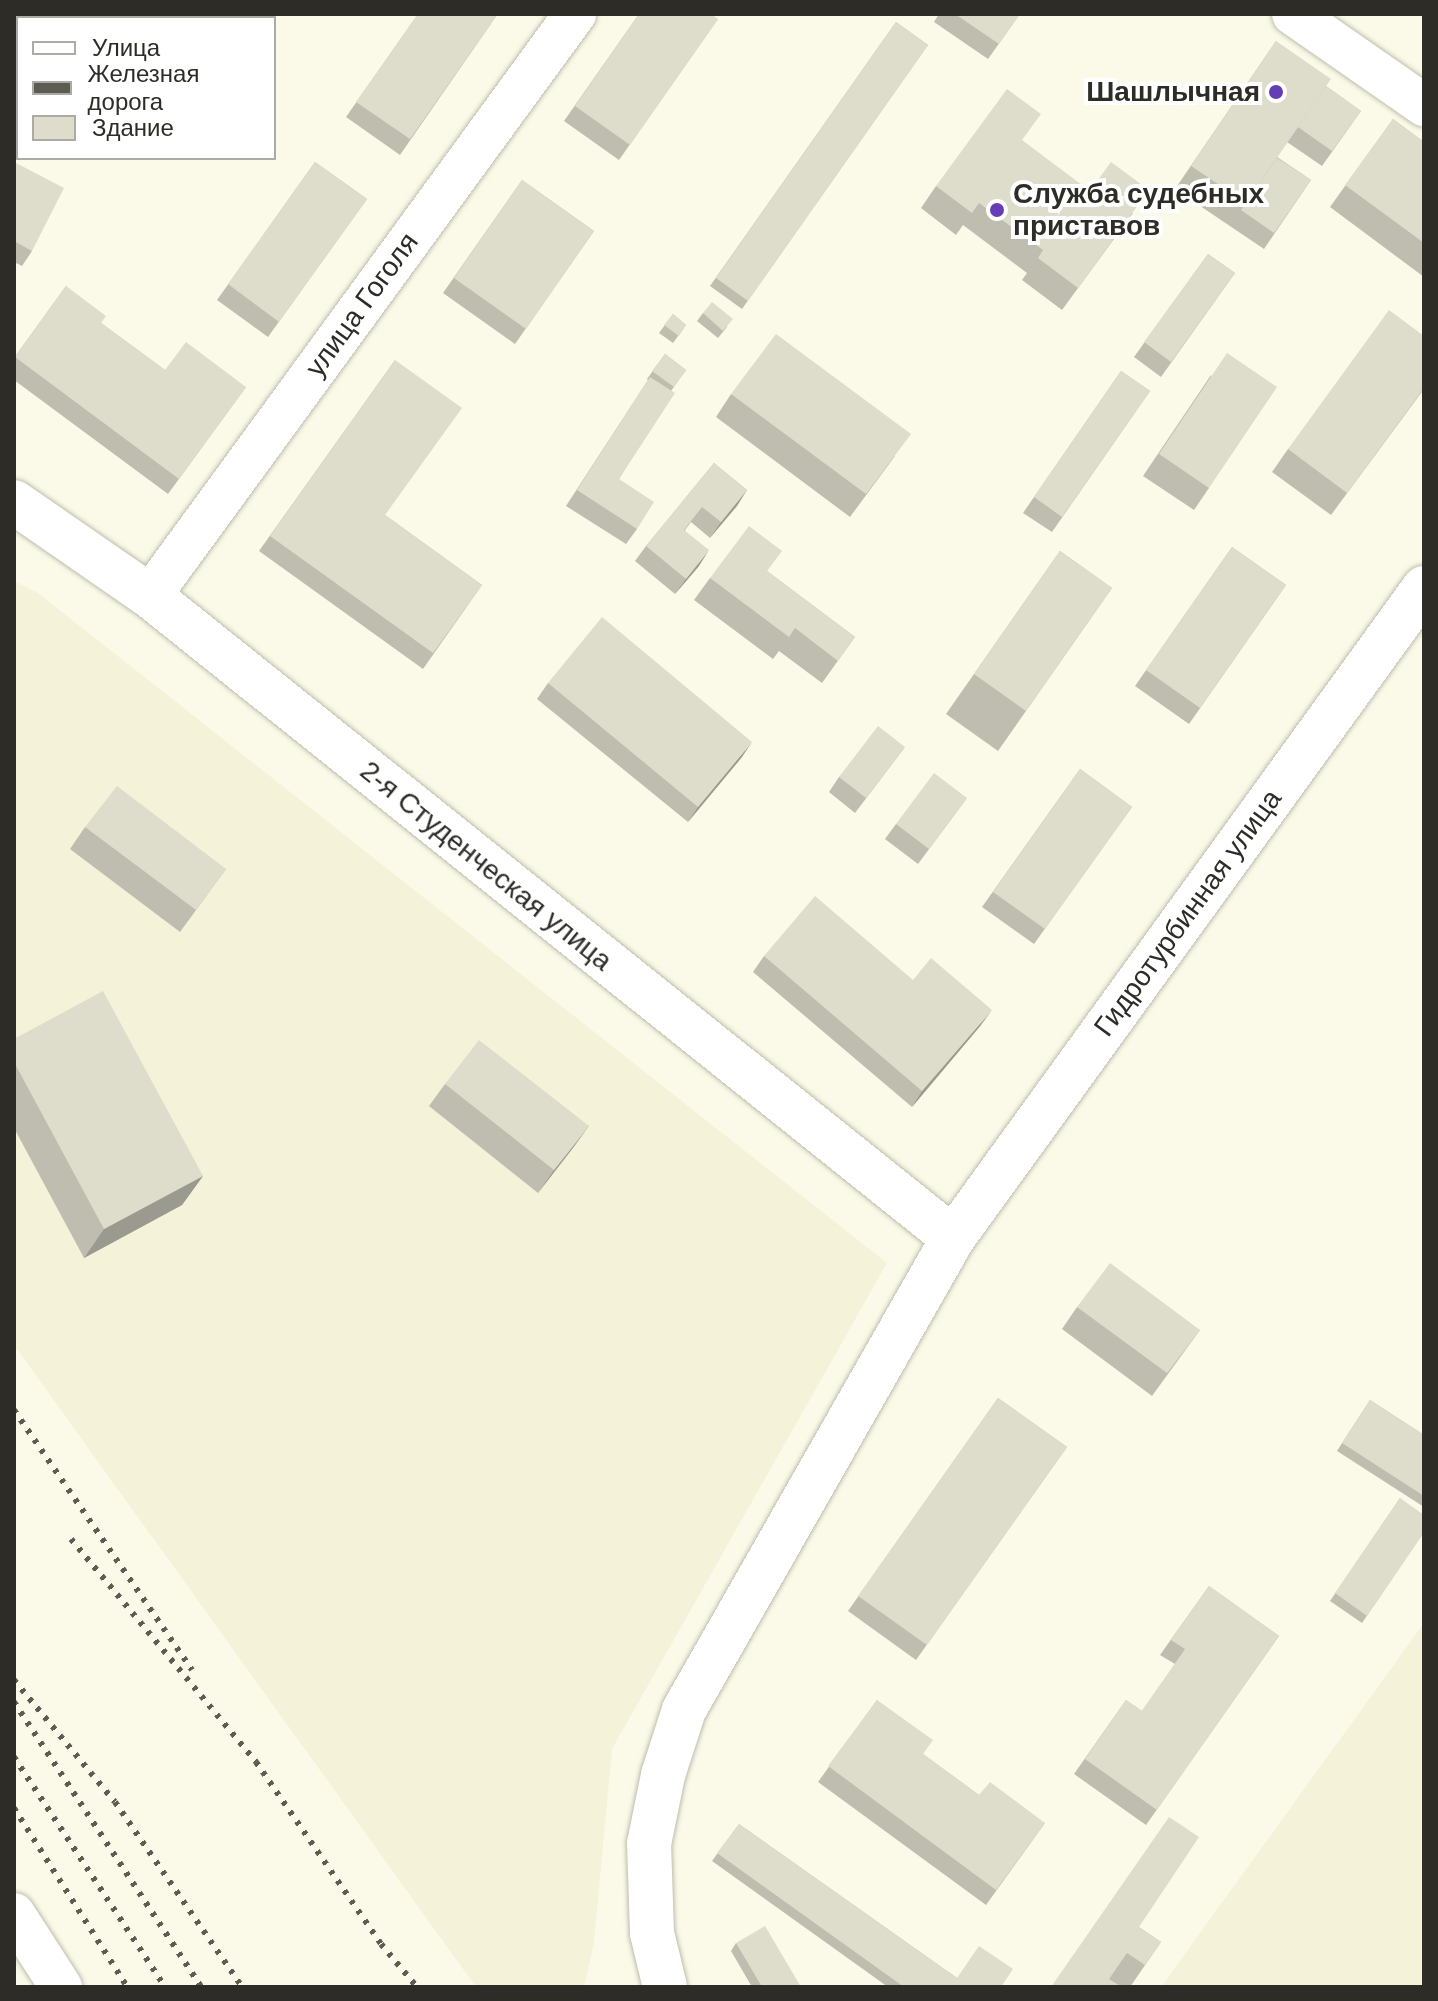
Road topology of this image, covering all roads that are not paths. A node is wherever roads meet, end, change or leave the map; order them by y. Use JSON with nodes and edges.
{"nodes":[{"id":1,"x":575,"y":14,"type":"edge"},
{"id":2,"x":1293,"y":14,"type":"edge"},
{"id":3,"x":1424,"y":105,"type":"edge"},
{"id":4,"x":14,"y":502,"type":"edge"},
{"id":5,"x":1424,"y":588,"type":"edge"},
{"id":6,"x":150,"y":596,"type":"junction"},
{"id":7,"x":953,"y":1238,"type":"junction"},
{"id":8,"x":14,"y":1914,"type":"edge"},
{"id":9,"x":61,"y":1987,"type":"edge"},
{"id":10,"x":665,"y":1987,"type":"edge"}],
"edges":[{"from":1,"to":6,"type":"street","name":"улица Гоголя"},
{"from":2,"to":3,"type":"street"},
{"from":4,"to":6,"type":"main road","name":"2-я Студенческая улица"},
{"from":5,"to":7,"type":"main road","name":"Гидротурбинная улица"},
{"from":6,"to":7,"type":"main road","name":"2-я Студенческая улица"},
{"from":7,"to":10,"type":"main road","name":"Гидротурбинная улица"},
{"from":8,"to":9,"type":"street"}]}
